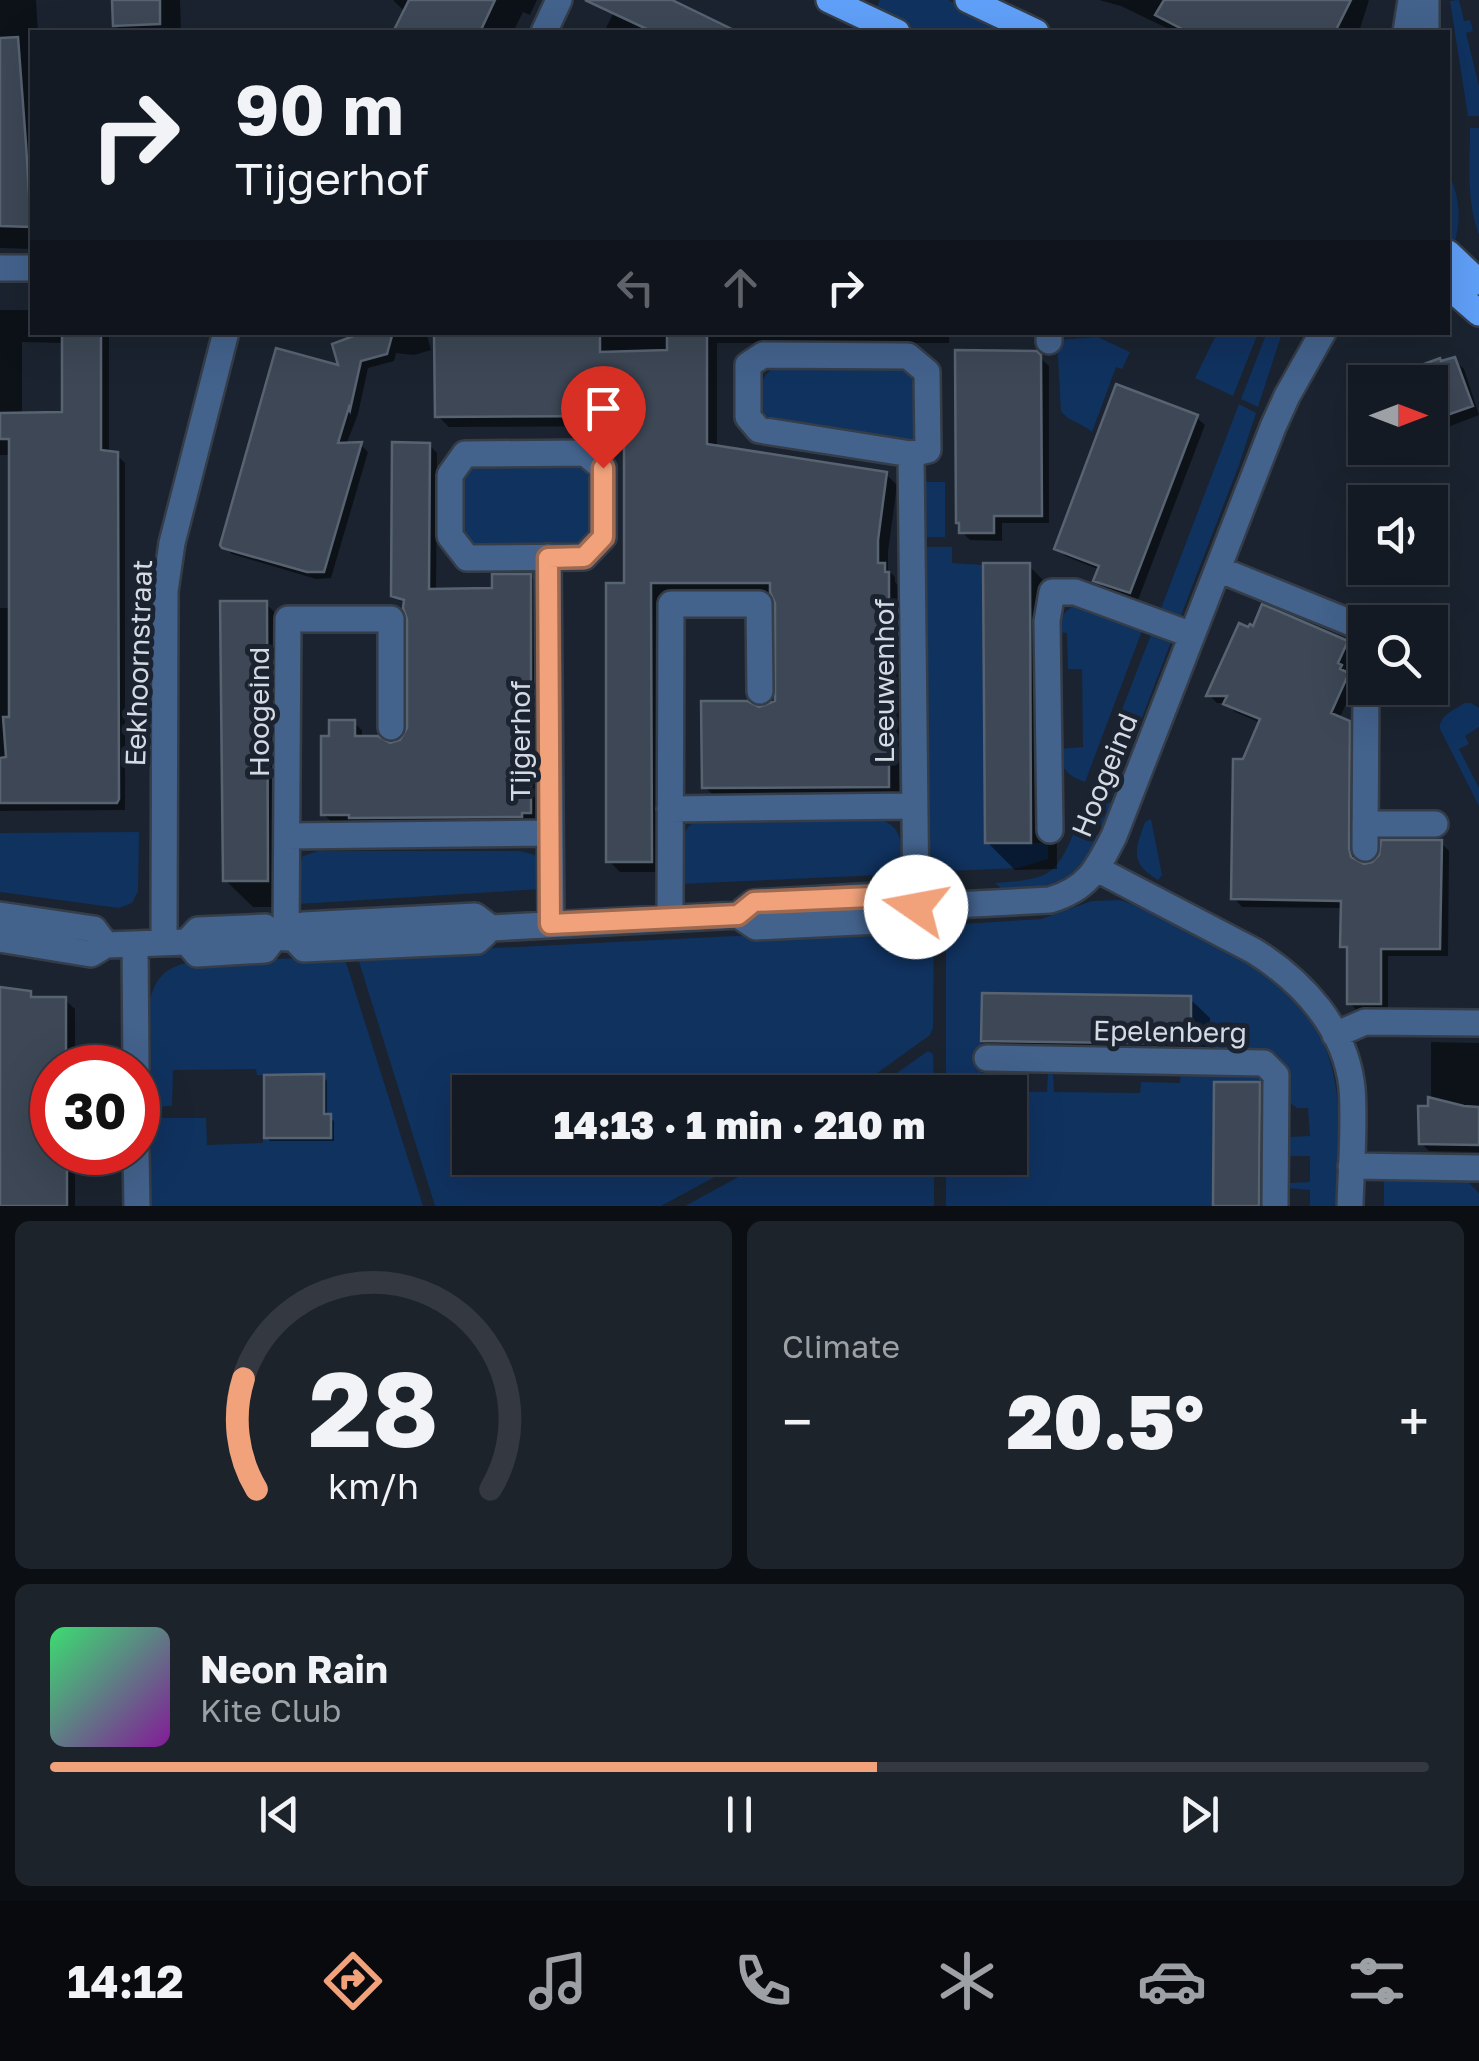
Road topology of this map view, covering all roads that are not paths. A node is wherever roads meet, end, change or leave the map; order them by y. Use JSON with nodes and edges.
{"nodes":[{"id":1,"x":559,"y":0,"type":"edge"},
{"id":2,"x":829,"y":0,"type":"edge"},
{"id":3,"x":968,"y":0,"type":"edge"},
{"id":4,"x":1411,"y":0,"type":"edge"},
{"id":5,"x":1426,"y":0,"type":"edge"},
{"id":6,"x":858,"y":24,"type":"edge"},
{"id":7,"x":545,"y":30,"type":"edge"},
{"id":8,"x":886,"y":30,"type":"edge"},
{"id":9,"x":1032,"y":30,"type":"edge"},
{"id":10,"x":1406,"y":30,"type":"edge"},
{"id":11,"x":1426,"y":30,"type":"edge"},
{"id":12,"x":1450,"y":255,"type":"edge"},
{"id":13,"x":0,"y":268,"type":"edge"},
{"id":14,"x":30,"y":268,"type":"edge"},
{"id":15,"x":1479,"y":282,"type":"edge"},
{"id":16,"x":1450,"y":288,"type":"edge"},
{"id":17,"x":1479,"y":313,"type":"edge"},
{"id":18,"x":225,"y":335,"type":"edge"},
{"id":19,"x":1305,"y":335,"type":"edge"},
{"id":20,"x":1321,"y":335,"type":"edge"},
{"id":21,"x":1287,"y":396,"type":"junction"},
{"id":22,"x":911,"y":454,"type":"junction"},
{"id":23,"x":548,"y":558,"type":"junction"},
{"id":24,"x":1218,"y":569,"type":"junction"},
{"id":25,"x":1348,"y":622,"type":"edge"},
{"id":26,"x":1192,"y":635,"type":"junction"},
{"id":27,"x":760,"y":691,"type":"dead end"},
{"id":28,"x":1366,"y":705,"type":"edge"},
{"id":29,"x":391,"y":727,"type":"dead end"},
{"id":30,"x":914,"y":806,"type":"junction"},
{"id":31,"x":670,"y":809,"type":"junction"},
{"id":32,"x":1436,"y":824,"type":"dead end"},
{"id":33,"x":1050,"y":830,"type":"dead end"},
{"id":34,"x":550,"y":833,"type":"junction"},
{"id":35,"x":288,"y":836,"type":"junction"},
{"id":36,"x":1097,"y":869,"type":"junction"},
{"id":37,"x":916,"y":907,"type":"junction"},
{"id":38,"x":0,"y":914,"type":"edge"},
{"id":39,"x":670,"y":918,"type":"junction"},
{"id":40,"x":550,"y":924,"type":"junction"},
{"id":41,"x":284,"y":938,"type":"junction"},
{"id":42,"x":0,"y":939,"type":"edge"},
{"id":43,"x":176,"y":943,"type":"junction"},
{"id":44,"x":106,"y":944,"type":"junction"},
{"id":45,"x":135,"y":944,"type":"junction"},
{"id":46,"x":1479,"y":1023,"type":"edge"},
{"id":47,"x":1335,"y":1035,"type":"junction"},
{"id":48,"x":136,"y":1045,"type":"edge"},
{"id":49,"x":988,"y":1058,"type":"dead end"},
{"id":50,"x":1351,"y":1166,"type":"junction"},
{"id":51,"x":1478,"y":1170,"type":"edge"},
{"id":52,"x":136,"y":1175,"type":"edge"},
{"id":53,"x":137,"y":1206,"type":"edge"},
{"id":54,"x":1276,"y":1206,"type":"edge"},
{"id":55,"x":1350,"y":1206,"type":"edge"}],
"edges":[{"from":1,"to":7,"type":"street"},
{"from":2,"to":6,"type":"main road"},
{"from":3,"to":9,"type":"main road"},
{"from":4,"to":10,"type":"street"},
{"from":5,"to":11,"type":"street"},
{"from":6,"to":8,"type":"main road"},
{"from":12,"to":15,"type":"main road"},
{"from":13,"to":14,"type":"street"},
{"from":16,"to":17,"type":"main road"},
{"from":18,"to":43,"type":"street","name":"Eekhoornstraat"},
{"from":19,"to":21,"type":"street","name":"Hoogeind"},
{"from":20,"to":21,"type":"street","name":"Hoogeind"},
{"from":21,"to":24,"type":"street","name":"Hoogeind"},
{"from":22,"to":22,"type":"street","name":"Leeuwenhof"},
{"from":22,"to":30,"type":"street","name":"Leeuwenhof"},
{"from":23,"to":23,"type":"street"},
{"from":23,"to":34,"type":"street","name":"Tijgerhof"},
{"from":24,"to":25,"type":"street"},
{"from":24,"to":26,"type":"street","name":"Hoogeind"},
{"from":26,"to":33,"type":"street","name":"Hoogeind"},
{"from":26,"to":36,"type":"street","name":"Hoogeind"},
{"from":27,"to":31,"type":"street"},
{"from":28,"to":32,"type":"street"},
{"from":29,"to":35,"type":"street","name":"Hoogeind"},
{"from":30,"to":31,"type":"street"},
{"from":30,"to":37,"type":"street","name":"Leeuwenhof"},
{"from":31,"to":39,"type":"street"},
{"from":34,"to":35,"type":"street"},
{"from":34,"to":40,"type":"street","name":"Tijgerhof"},
{"from":35,"to":41,"type":"street","name":"Hoogeind"},
{"from":36,"to":37,"type":"street","name":"Hoogeind"},
{"from":36,"to":47,"type":"street"},
{"from":37,"to":39,"type":"street","name":"Hoogeind"},
{"from":38,"to":44,"type":"street","name":"Hoogeind"},
{"from":39,"to":40,"type":"street","name":"Hoogeind"},
{"from":40,"to":41,"type":"street","name":"Hoogeind"},
{"from":41,"to":43,"type":"street","name":"Hoogeind"},
{"from":42,"to":44,"type":"street","name":"Hoogeind"},
{"from":43,"to":45,"type":"street","name":"Hoogeind"},
{"from":44,"to":45,"type":"street","name":"Hoogeind"},
{"from":45,"to":48,"type":"street"},
{"from":46,"to":47,"type":"street"},
{"from":47,"to":50,"type":"street"},
{"from":49,"to":54,"type":"street","name":"Epelenberg"},
{"from":50,"to":51,"type":"street"},
{"from":50,"to":55,"type":"street"},
{"from":52,"to":53,"type":"street"}]}
